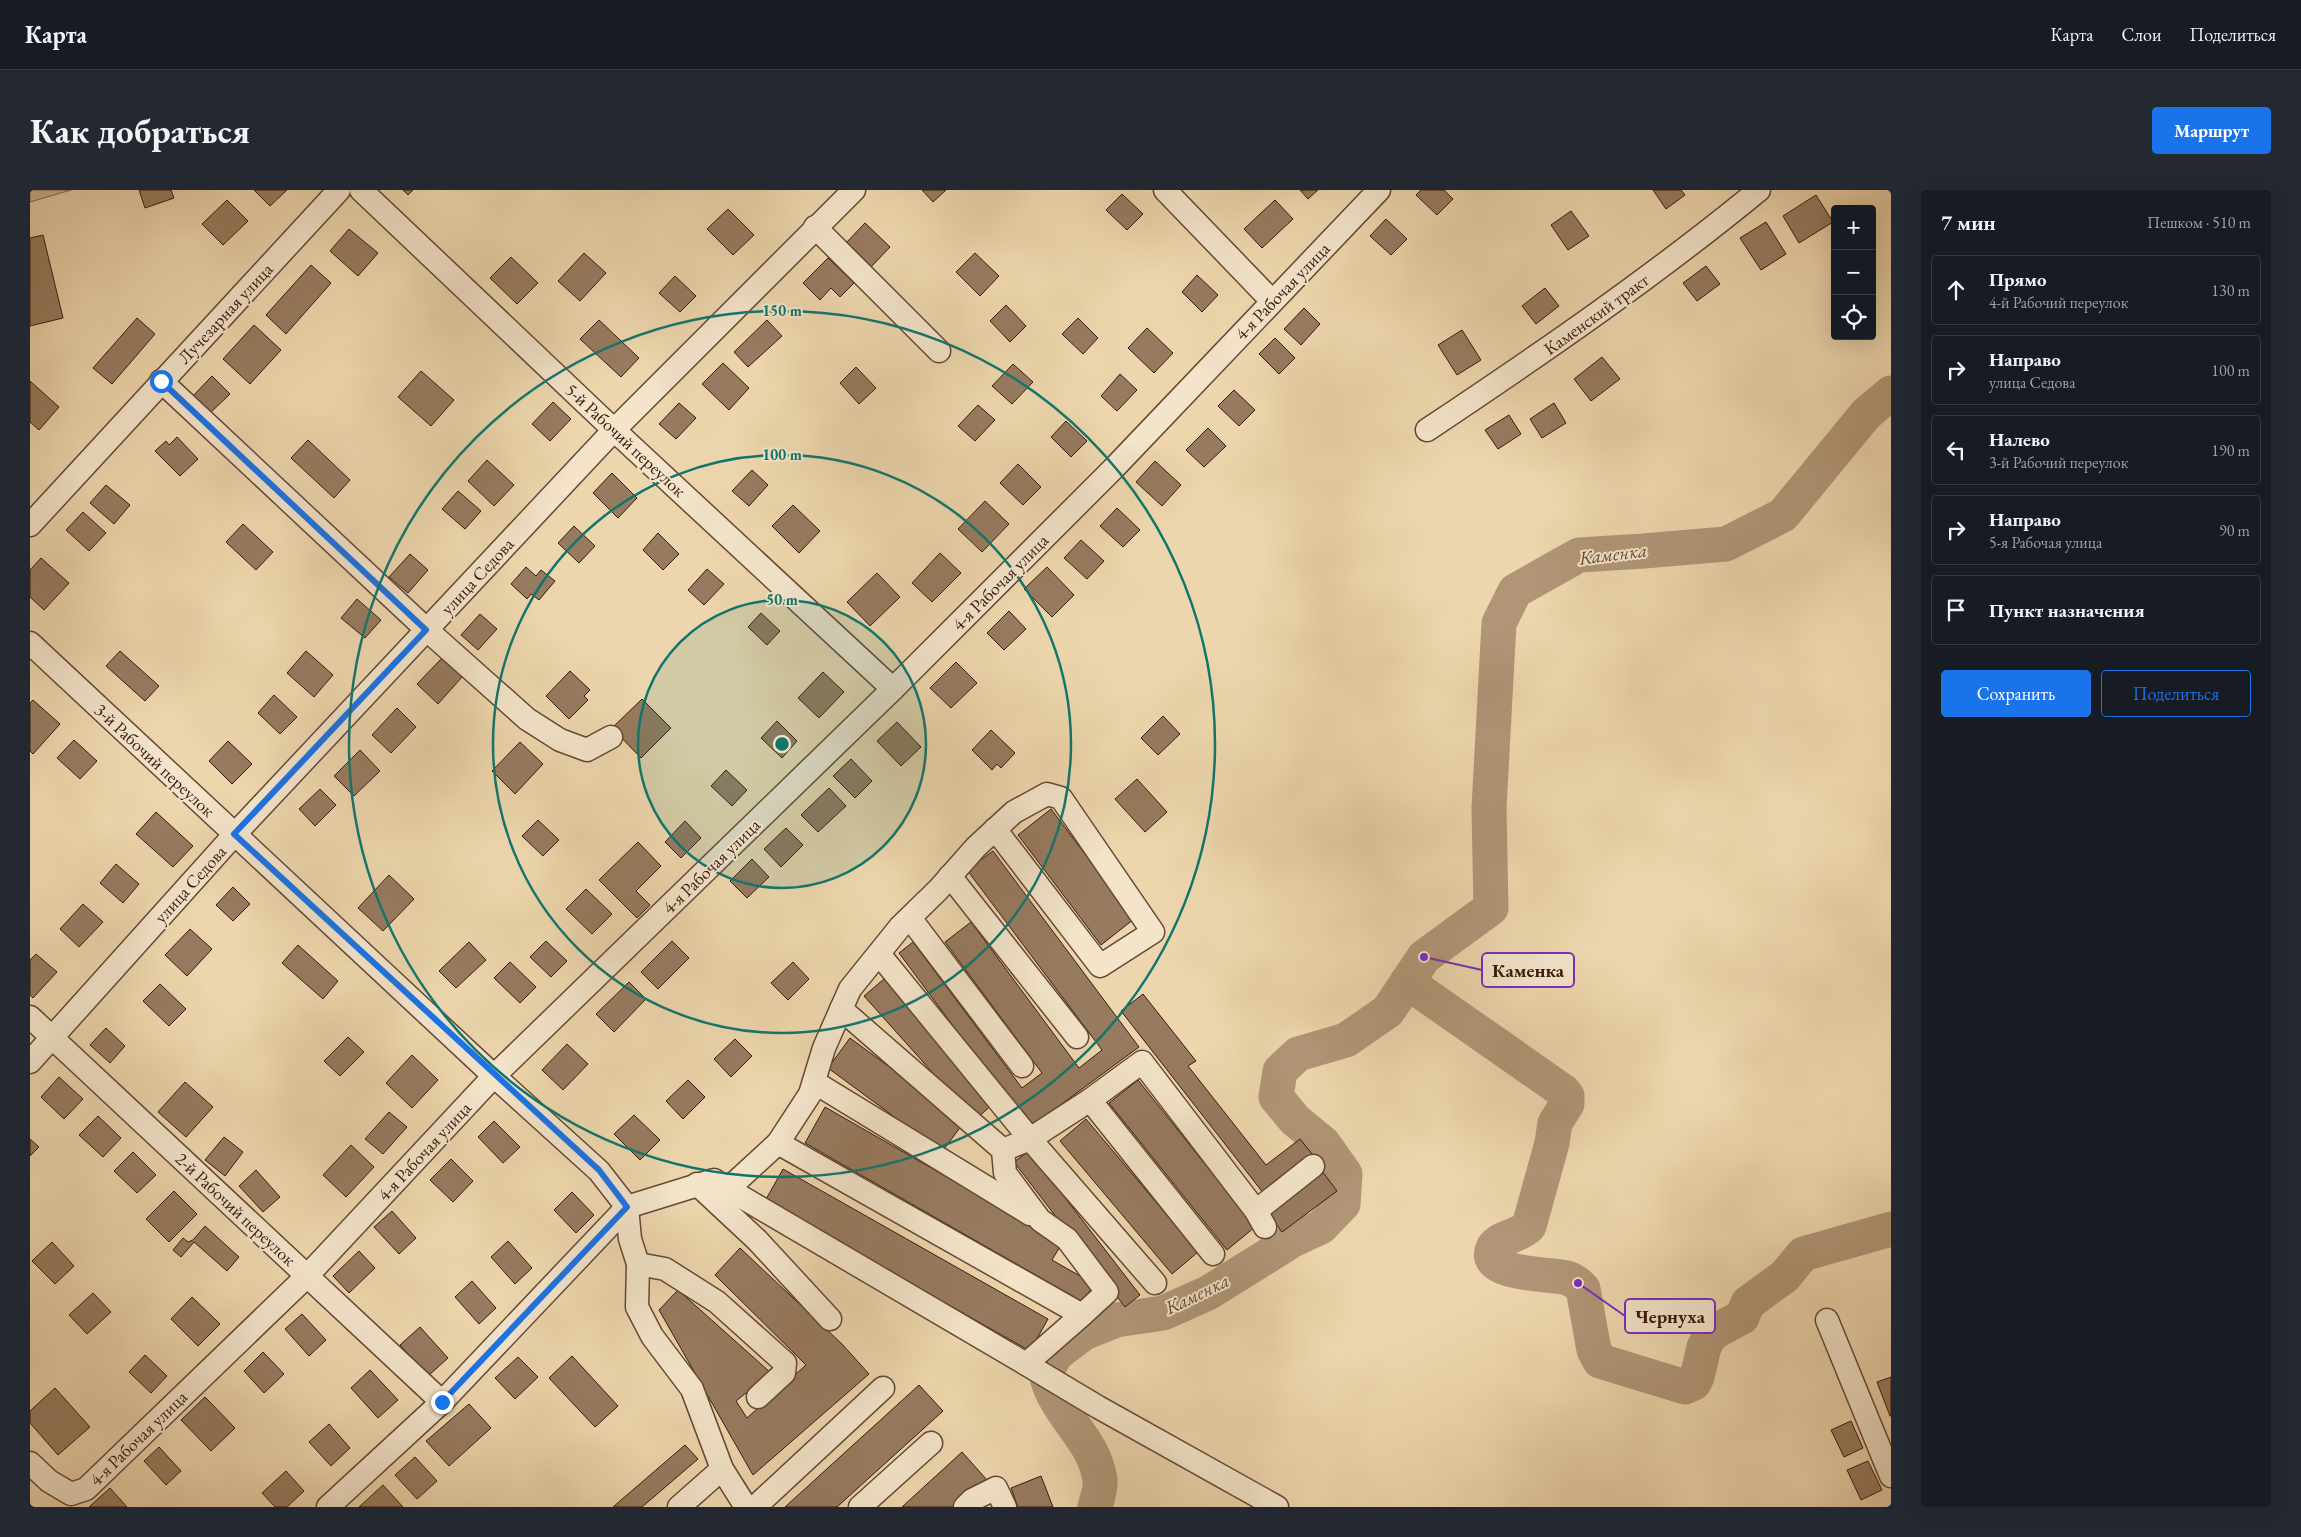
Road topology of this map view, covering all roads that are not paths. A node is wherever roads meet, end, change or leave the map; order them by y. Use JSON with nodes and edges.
{"nodes":[{"id":1,"x":339,"y":190,"type":"edge"},
{"id":2,"x":361,"y":190,"type":"edge"},
{"id":3,"x":854,"y":190,"type":"edge"},
{"id":4,"x":1165,"y":190,"type":"edge"},
{"id":5,"x":1379,"y":190,"type":"edge"},
{"id":6,"x":1759,"y":190,"type":"edge"},
{"id":7,"x":815,"y":228,"type":"junction"},
{"id":8,"x":1272,"y":301,"type":"junction"},
{"id":9,"x":939,"y":351,"type":"dead end"},
{"id":10,"x":161,"y":381,"type":"junction"},
{"id":11,"x":614,"y":430,"type":"junction"},
{"id":12,"x":1427,"y":430,"type":"dead end"},
{"id":13,"x":30,"y":525,"type":"edge"},
{"id":14,"x":426,"y":630,"type":"junction"},
{"id":15,"x":30,"y":643,"type":"edge"},
{"id":16,"x":893,"y":688,"type":"junction"},
{"id":17,"x":611,"y":737,"type":"dead end"},
{"id":18,"x":995,"y":829,"type":"junction"},
{"id":19,"x":234,"y":834,"type":"junction"},
{"id":20,"x":950,"y":876,"type":"junction"},
{"id":21,"x":910,"y":918,"type":"junction"},
{"id":22,"x":879,"y":954,"type":"junction"},
{"id":23,"x":842,"y":1009,"type":"junction"},
{"id":24,"x":30,"y":1017,"type":"edge"},
{"id":25,"x":1077,"y":1037,"type":"dead end"},
{"id":26,"x":53,"y":1038,"type":"junction"},
{"id":27,"x":30,"y":1062,"type":"edge"},
{"id":28,"x":1022,"y":1066,"type":"dead end"},
{"id":29,"x":494,"y":1076,"type":"junction"},
{"id":30,"x":814,"y":1082,"type":"junction"},
{"id":31,"x":1090,"y":1100,"type":"junction"},
{"id":32,"x":1030,"y":1139,"type":"junction"},
{"id":33,"x":778,"y":1143,"type":"junction"},
{"id":34,"x":1002,"y":1150,"type":"junction"},
{"id":35,"x":1312,"y":1166,"type":"dead end"},
{"id":36,"x":697,"y":1184,"type":"junction"},
{"id":37,"x":728,"y":1189,"type":"junction"},
{"id":38,"x":627,"y":1207,"type":"junction"},
{"id":39,"x":1040,"y":1220,"type":"junction"},
{"id":40,"x":1213,"y":1254,"type":"dead end"},
{"id":41,"x":638,"y":1264,"type":"junction"},
{"id":42,"x":307,"y":1276,"type":"junction"},
{"id":43,"x":1155,"y":1283,"type":"dead end"},
{"id":44,"x":1082,"y":1315,"type":"junction"},
{"id":45,"x":830,"y":1319,"type":"dead end"},
{"id":46,"x":1827,"y":1320,"type":"dead end"},
{"id":47,"x":1026,"y":1364,"type":"junction"},
{"id":48,"x":883,"y":1388,"type":"dead end"},
{"id":49,"x":758,"y":1397,"type":"dead end"},
{"id":50,"x":442,"y":1402,"type":"junction"},
{"id":51,"x":1884,"y":1436,"type":"edge"},
{"id":52,"x":931,"y":1443,"type":"dead end"},
{"id":53,"x":30,"y":1463,"type":"edge"},
{"id":54,"x":722,"y":1469,"type":"junction"},
{"id":55,"x":1891,"y":1476,"type":"edge"},
{"id":56,"x":328,"y":1507,"type":"edge"},
{"id":57,"x":679,"y":1507,"type":"edge"},
{"id":58,"x":746,"y":1507,"type":"edge"},
{"id":59,"x":755,"y":1507,"type":"edge"},
{"id":60,"x":860,"y":1507,"type":"edge"},
{"id":61,"x":965,"y":1507,"type":"edge"},
{"id":62,"x":1005,"y":1507,"type":"edge"},
{"id":63,"x":1277,"y":1507,"type":"edge"}],
"edges":[{"from":1,"to":10,"type":"street","name":"Лучезарная улица"},
{"from":2,"to":11,"type":"street","name":"5-й Рабочий переулок"},
{"from":3,"to":7,"type":"street","name":"улица Седова"},
{"from":4,"to":8,"type":"street"},
{"from":5,"to":8,"type":"street","name":"4-я Рабочая улица"},
{"from":6,"to":12,"type":"street","name":"Каменский тракт"},
{"from":7,"to":9,"type":"street"},
{"from":7,"to":11,"type":"street","name":"улица Седова"},
{"from":8,"to":16,"type":"street","name":"4-я Рабочая улица"},
{"from":10,"to":13,"type":"street","name":"Лучезарная улица"},
{"from":10,"to":14,"type":"street"},
{"from":11,"to":14,"type":"street","name":"улица Седова"},
{"from":11,"to":16,"type":"street","name":"5-й Рабочий переулок"},
{"from":14,"to":17,"type":"street"},
{"from":14,"to":19,"type":"street","name":"улица Седова"},
{"from":15,"to":19,"type":"street","name":"3-й Рабочий переулок"},
{"from":16,"to":29,"type":"street","name":"4-я Рабочая улица"},
{"from":18,"to":18,"type":"street"},
{"from":18,"to":20,"type":"street"},
{"from":19,"to":26,"type":"street","name":"улица Седова"},
{"from":19,"to":29,"type":"street","name":"3-й Рабочий переулок"},
{"from":20,"to":21,"type":"street"},
{"from":20,"to":25,"type":"street"},
{"from":21,"to":22,"type":"street"},
{"from":21,"to":28,"type":"street"},
{"from":22,"to":23,"type":"street"},
{"from":22,"to":32,"type":"street"},
{"from":23,"to":30,"type":"street"},
{"from":23,"to":34,"type":"street"},
{"from":24,"to":26,"type":"street","name":"2-й Рабочий переулок"},
{"from":26,"to":27,"type":"street","name":"улица Седова"},
{"from":26,"to":42,"type":"street","name":"2-й Рабочий переулок"},
{"from":29,"to":38,"type":"street","name":"3-й Рабочий переулок"},
{"from":29,"to":42,"type":"street","name":"4-я Рабочая улица"},
{"from":30,"to":33,"type":"street"},
{"from":30,"to":39,"type":"street"},
{"from":31,"to":32,"type":"street"},
{"from":31,"to":35,"type":"street"},
{"from":31,"to":40,"type":"street"},
{"from":32,"to":34,"type":"street"},
{"from":32,"to":43,"type":"street"},
{"from":33,"to":37,"type":"street"},
{"from":33,"to":44,"type":"street"},
{"from":34,"to":39,"type":"street"},
{"from":36,"to":37,"type":"street"},
{"from":36,"to":38,"type":"street"},
{"from":36,"to":45,"type":"street"},
{"from":37,"to":47,"type":"street"},
{"from":38,"to":41,"type":"street"},
{"from":38,"to":50,"type":"street"},
{"from":39,"to":44,"type":"street"},
{"from":41,"to":49,"type":"street"},
{"from":41,"to":54,"type":"street"},
{"from":42,"to":50,"type":"street","name":"2-й Рабочий переулок"},
{"from":42,"to":53,"type":"street","name":"4-я Рабочая улица"},
{"from":44,"to":47,"type":"street"},
{"from":46,"to":51,"type":"street"},
{"from":47,"to":63,"type":"street"},
{"from":48,"to":59,"type":"street"},
{"from":50,"to":56,"type":"street"},
{"from":51,"to":55,"type":"street"},
{"from":52,"to":60,"type":"street"},
{"from":54,"to":57,"type":"street"},
{"from":54,"to":58,"type":"street"},
{"from":61,"to":62,"type":"street"}]}
